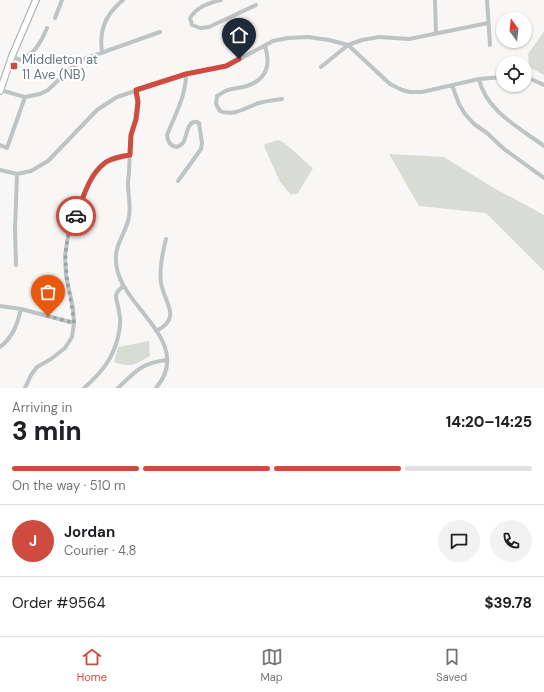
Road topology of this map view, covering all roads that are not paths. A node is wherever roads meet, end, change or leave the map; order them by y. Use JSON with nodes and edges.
{"nodes":[{"id":1,"x":36,"y":0,"type":"edge"},
{"id":2,"x":62,"y":0,"type":"edge"},
{"id":3,"x":123,"y":0,"type":"edge"},
{"id":4,"x":221,"y":0,"type":"edge"},
{"id":5,"x":435,"y":0,"type":"edge"},
{"id":6,"x":487,"y":0,"type":"edge"},
{"id":7,"x":256,"y":5,"type":"dead end"},
{"id":8,"x":55,"y":18,"type":"dead end"},
{"id":9,"x":488,"y":23,"type":"junction"},
{"id":10,"x":47,"y":28,"type":"dead end"},
{"id":11,"x":160,"y":32,"type":"dead end"},
{"id":12,"x":436,"y":33,"type":"junction"},
{"id":13,"x":348,"y":45,"type":"junction"},
{"id":14,"x":490,"y":45,"type":"dead end"},
{"id":15,"x":265,"y":46,"type":"junction"},
{"id":16,"x":102,"y":53,"type":"junction"},
{"id":17,"x":12,"y":56,"type":"junction"},
{"id":18,"x":321,"y":67,"type":"dead end"},
{"id":19,"x":186,"y":74,"type":"junction"},
{"id":20,"x":496,"y":78,"type":"edge"},
{"id":21,"x":479,"y":79,"type":"junction"},
{"id":22,"x":532,"y":79,"type":"edge"},
{"id":23,"x":452,"y":85,"type":"junction"},
{"id":24,"x":544,"y":85,"type":"edge"},
{"id":25,"x":136,"y":90,"type":"junction"},
{"id":26,"x":0,"y":91,"type":"edge"},
{"id":27,"x":25,"y":97,"type":"junction"},
{"id":28,"x":282,"y":99,"type":"dead end"},
{"id":29,"x":0,"y":145,"type":"edge"},
{"id":30,"x":544,"y":146,"type":"edge"},
{"id":31,"x":130,"y":155,"type":"junction"},
{"id":32,"x":0,"y":170,"type":"edge"},
{"id":33,"x":17,"y":174,"type":"junction"},
{"id":34,"x":544,"y":178,"type":"edge"},
{"id":35,"x":178,"y":181,"type":"dead end"},
{"id":36,"x":166,"y":239,"type":"dead end"},
{"id":37,"x":16,"y":265,"type":"dead end"},
{"id":38,"x":123,"y":286,"type":"junction"},
{"id":39,"x":0,"y":306,"type":"edge"},
{"id":40,"x":21,"y":309,"type":"junction"},
{"id":41,"x":74,"y":323,"type":"junction"},
{"id":42,"x":156,"y":331,"type":"junction"},
{"id":43,"x":0,"y":347,"type":"edge"},
{"id":44,"x":168,"y":360,"type":"junction"},
{"id":45,"x":24,"y":388,"type":"edge"},
{"id":46,"x":84,"y":388,"type":"edge"},
{"id":47,"x":118,"y":388,"type":"edge"},
{"id":48,"x":156,"y":388,"type":"edge"}],
"edges":[{"from":1,"to":17,"type":"street"},
{"from":2,"to":8,"type":"street"},
{"from":3,"to":16,"type":"street"},
{"from":4,"to":7,"type":"street"},
{"from":5,"to":12,"type":"street"},
{"from":6,"to":9,"type":"street"},
{"from":9,"to":12,"type":"street"},
{"from":9,"to":14,"type":"street"},
{"from":10,"to":17,"type":"street"},
{"from":11,"to":16,"type":"street"},
{"from":12,"to":13,"type":"street"},
{"from":13,"to":15,"type":"street"},
{"from":13,"to":18,"type":"street"},
{"from":13,"to":23,"type":"street"},
{"from":15,"to":19,"type":"street"},
{"from":15,"to":28,"type":"street"},
{"from":16,"to":27,"type":"street"},
{"from":17,"to":26,"type":"street"},
{"from":19,"to":25,"type":"street"},
{"from":19,"to":35,"type":"street"},
{"from":20,"to":21,"type":"street"},
{"from":21,"to":23,"type":"street"},
{"from":21,"to":30,"type":"street"},
{"from":22,"to":24,"type":"street"},
{"from":23,"to":34,"type":"street"},
{"from":25,"to":31,"type":"street"},
{"from":25,"to":33,"type":"street"},
{"from":26,"to":27,"type":"street"},
{"from":27,"to":29,"type":"street"},
{"from":31,"to":38,"type":"street"},
{"from":31,"to":41,"type":"street"},
{"from":32,"to":33,"type":"street"},
{"from":33,"to":37,"type":"street"},
{"from":36,"to":42,"type":"street"},
{"from":38,"to":42,"type":"street"},
{"from":38,"to":46,"type":"street"},
{"from":39,"to":40,"type":"street"},
{"from":40,"to":41,"type":"street"},
{"from":40,"to":43,"type":"street"},
{"from":41,"to":45,"type":"street"},
{"from":42,"to":44,"type":"street"},
{"from":44,"to":47,"type":"street"},
{"from":44,"to":48,"type":"street"}]}
